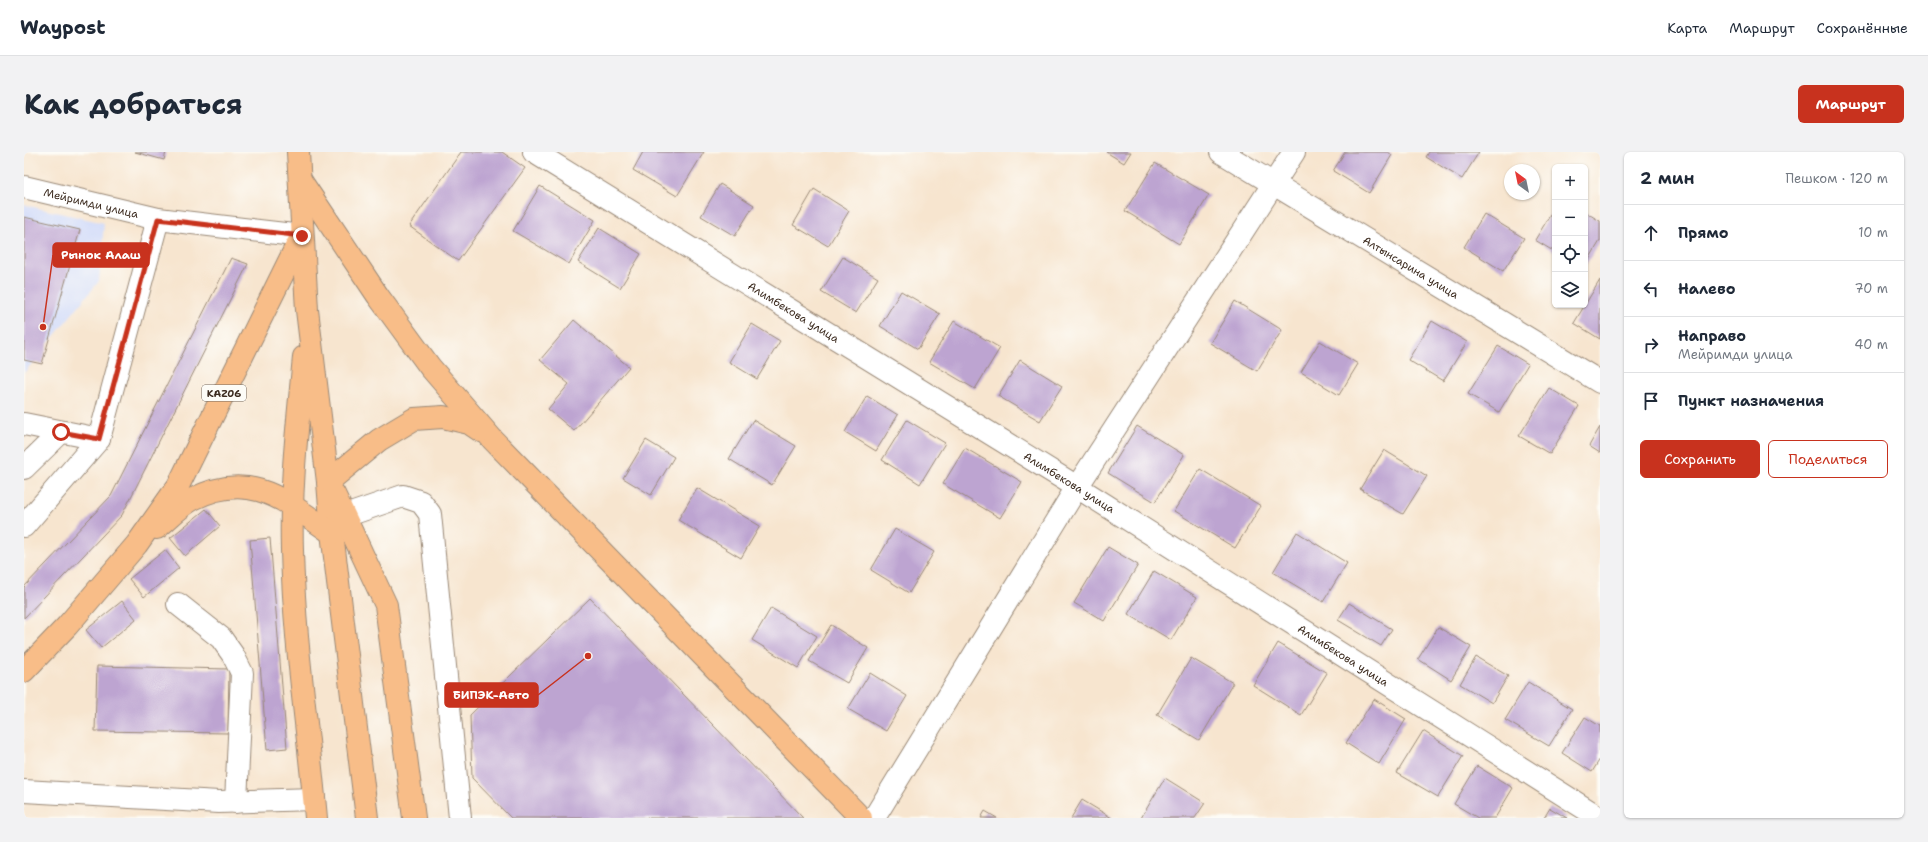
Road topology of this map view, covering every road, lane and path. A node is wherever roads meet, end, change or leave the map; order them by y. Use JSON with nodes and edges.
{"nodes":[{"id":1,"x":298,"y":152,"type":"edge"},
{"id":2,"x":534,"y":152,"type":"edge"},
{"id":3,"x":1221,"y":152,"type":"edge"},
{"id":4,"x":1294,"y":152,"type":"edge"},
{"id":5,"x":301,"y":181,"type":"junction"},
{"id":6,"x":1274,"y":184,"type":"junction"},
{"id":7,"x":24,"y":187,"type":"edge"},
{"id":8,"x":158,"y":219,"type":"junction"},
{"id":9,"x":302,"y":236,"type":"junction"},
{"id":10,"x":307,"y":310,"type":"junction"},
{"id":11,"x":1600,"y":382,"type":"edge"},
{"id":12,"x":24,"y":424,"type":"edge"},
{"id":13,"x":61,"y":432,"type":"junction"},
{"id":14,"x":99,"y":439,"type":"junction"},
{"id":15,"x":494,"y":440,"type":"junction"},
{"id":16,"x":24,"y":468,"type":"edge"},
{"id":17,"x":328,"y":482,"type":"junction"},
{"id":18,"x":1077,"y":488,"type":"junction"},
{"id":19,"x":292,"y":506,"type":"junction"},
{"id":20,"x":344,"y":516,"type":"junction"},
{"id":21,"x":24,"y":526,"type":"edge"},
{"id":22,"x":332,"y":533,"type":"junction"},
{"id":23,"x":137,"y":544,"type":"junction"},
{"id":24,"x":178,"y":604,"type":"dead end"},
{"id":25,"x":24,"y":671,"type":"edge"},
{"id":26,"x":24,"y":791,"type":"edge"},
{"id":27,"x":236,"y":802,"type":"junction"},
{"id":28,"x":315,"y":808,"type":"edge"},
{"id":29,"x":367,"y":818,"type":"edge"},
{"id":30,"x":414,"y":818,"type":"edge"},
{"id":31,"x":460,"y":818,"type":"edge"},
{"id":32,"x":860,"y":818,"type":"edge"},
{"id":33,"x":874,"y":818,"type":"edge"},
{"id":34,"x":1600,"y":818,"type":"edge"}],
"edges":[{"from":1,"to":5,"type":"highway","number":"KАZ06"},
{"from":2,"to":18,"type":"street","name":"Алимбекова улица"},
{"from":3,"to":6,"type":"street","name":"Алтынсарина улица"},
{"from":4,"to":6,"type":"street"},
{"from":5,"to":9,"type":"highway","number":"KАZ06"},
{"from":5,"to":15,"type":"highway"},
{"from":6,"to":11,"type":"street","name":"Алтынсарина улица"},
{"from":6,"to":18,"type":"street"},
{"from":7,"to":8,"type":"street","name":"Мейримди улица"},
{"from":8,"to":9,"type":"street","name":"Мейримди улица"},
{"from":8,"to":14,"type":"street"},
{"from":9,"to":10,"type":"highway","number":"KАZ06"},
{"from":9,"to":23,"type":"highway","number":"KАZ06"},
{"from":10,"to":17,"type":"highway","number":"KАZ06"},
{"from":10,"to":19,"type":"highway"},
{"from":12,"to":13,"type":"street"},
{"from":13,"to":14,"type":"street"},
{"from":13,"to":16,"type":"street"},
{"from":14,"to":21,"type":"street"},
{"from":15,"to":17,"type":"highway"},
{"from":15,"to":32,"type":"highway"},
{"from":17,"to":20,"type":"highway"},
{"from":17,"to":22,"type":"highway","number":"KАZ06"},
{"from":18,"to":33,"type":"street"},
{"from":18,"to":34,"type":"street","name":"Алимбекова улица"},
{"from":19,"to":22,"type":"highway"},
{"from":19,"to":23,"type":"highway"},
{"from":19,"to":28,"type":"highway"},
{"from":20,"to":30,"type":"highway"},
{"from":20,"to":31,"type":"street"},
{"from":22,"to":29,"type":"highway","number":"KАZ06"},
{"from":23,"to":25,"type":"highway","number":"KАZ06"},
{"from":24,"to":27,"type":"street"},
{"from":26,"to":27,"type":"street"},
{"from":27,"to":28,"type":"street"}]}
